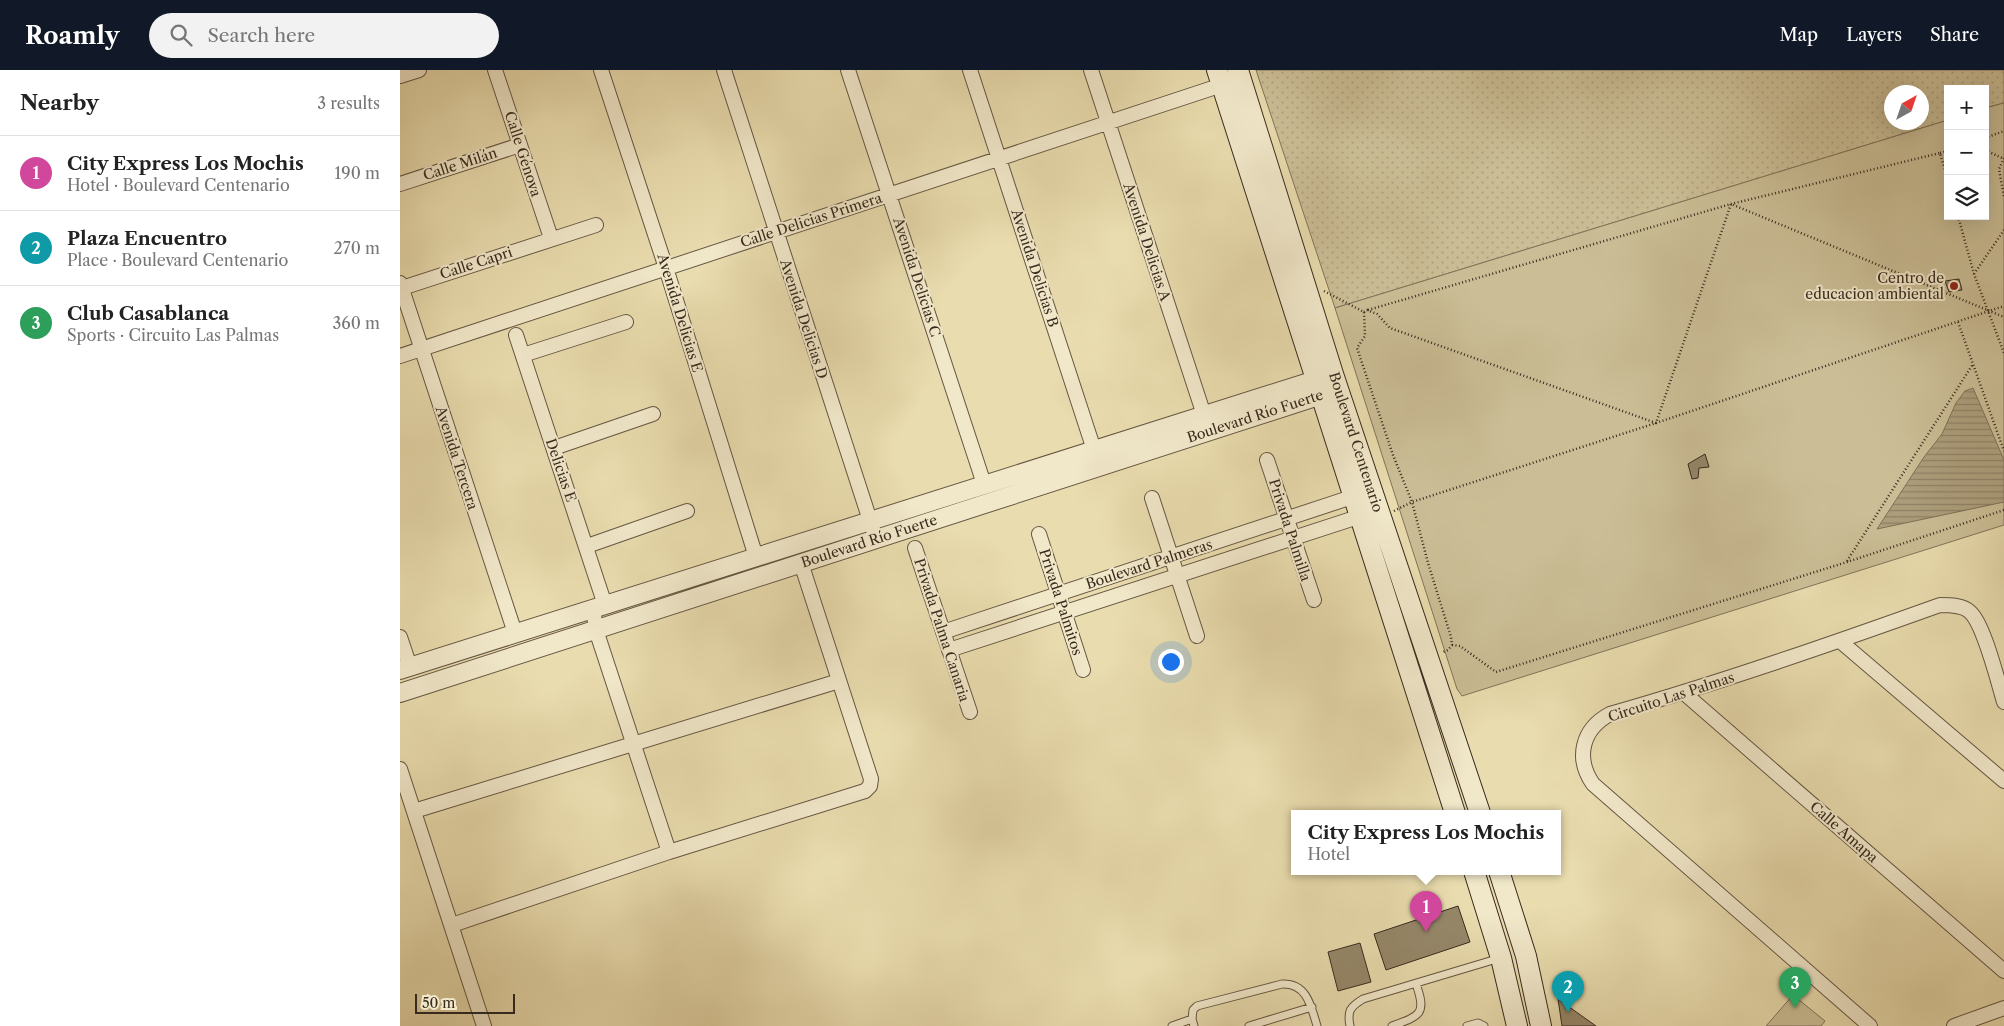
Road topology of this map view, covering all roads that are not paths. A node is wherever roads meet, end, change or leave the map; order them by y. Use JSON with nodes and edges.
{"nodes":[{"id":1,"x":419,"y":70,"type":"edge"},
{"id":2,"x":495,"y":70,"type":"edge"},
{"id":3,"x":601,"y":70,"type":"edge"},
{"id":4,"x":724,"y":70,"type":"edge"},
{"id":5,"x":848,"y":70,"type":"edge"},
{"id":6,"x":970,"y":70,"type":"edge"},
{"id":7,"x":1091,"y":70,"type":"edge"},
{"id":8,"x":1238,"y":70,"type":"edge"},
{"id":9,"x":400,"y":76,"type":"edge"},
{"id":10,"x":1219,"y":77,"type":"edge"},
{"id":11,"x":1108,"y":122,"type":"junction"},
{"id":12,"x":520,"y":145,"type":"junction"},
{"id":13,"x":999,"y":159,"type":"junction"},
{"id":14,"x":400,"y":184,"type":"edge"},
{"id":15,"x":890,"y":194,"type":"junction"},
{"id":16,"x":596,"y":225,"type":"dead end"},
{"id":17,"x":776,"y":232,"type":"junction"},
{"id":18,"x":551,"y":238,"type":"junction"},
{"id":19,"x":666,"y":268,"type":"junction"},
{"id":20,"x":401,"y":285,"type":"edge"},
{"id":21,"x":626,"y":322,"type":"dead end"},
{"id":22,"x":516,"y":335,"type":"dead end"},
{"id":23,"x":421,"y":349,"type":"junction"},
{"id":24,"x":523,"y":355,"type":"junction"},
{"id":25,"x":400,"y":356,"type":"edge"},
{"id":26,"x":1327,"y":384,"type":"junction"},
{"id":27,"x":654,"y":414,"type":"dead end"},
{"id":28,"x":1204,"y":415,"type":"junction"},
{"id":29,"x":554,"y":448,"type":"junction"},
{"id":30,"x":1094,"y":450,"type":"junction"},
{"id":31,"x":1267,"y":460,"type":"dead end"},
{"id":32,"x":1100,"y":466,"type":"junction"},
{"id":33,"x":984,"y":484,"type":"junction"},
{"id":34,"x":1355,"y":496,"type":"junction"},
{"id":35,"x":1152,"y":498,"type":"dead end"},
{"id":36,"x":686,"y":511,"type":"dead end"},
{"id":37,"x":1371,"y":516,"type":"junction"},
{"id":38,"x":1286,"y":519,"type":"junction"},
{"id":39,"x":869,"y":521,"type":"junction"},
{"id":40,"x":1039,"y":534,"type":"dead end"},
{"id":41,"x":1293,"y":538,"type":"junction"},
{"id":42,"x":876,"y":539,"type":"junction"},
{"id":43,"x":587,"y":546,"type":"junction"},
{"id":44,"x":915,"y":548,"type":"dead end"},
{"id":45,"x":756,"y":557,"type":"junction"},
{"id":46,"x":1172,"y":557,"type":"junction"},
{"id":47,"x":801,"y":563,"type":"junction"},
{"id":48,"x":1178,"y":575,"type":"junction"},
{"id":49,"x":1058,"y":594,"type":"junction"},
{"id":50,"x":1314,"y":600,"type":"dead end"},
{"id":51,"x":599,"y":606,"type":"junction"},
{"id":52,"x":1064,"y":612,"type":"junction"},
{"id":53,"x":596,"y":630,"type":"junction"},
{"id":54,"x":943,"y":632,"type":"junction"},
{"id":55,"x":515,"y":633,"type":"junction"},
{"id":56,"x":1198,"y":636,"type":"dead end"},
{"id":57,"x":400,"y":637,"type":"edge"},
{"id":58,"x":1840,"y":641,"type":"junction"},
{"id":59,"x":949,"y":650,"type":"junction"},
{"id":60,"x":405,"y":668,"type":"edge"},
{"id":61,"x":1083,"y":670,"type":"dead end"},
{"id":62,"x":839,"y":681,"type":"junction"},
{"id":63,"x":1684,"y":693,"type":"junction"},
{"id":64,"x":400,"y":694,"type":"edge"},
{"id":65,"x":2004,"y":702,"type":"edge"},
{"id":66,"x":970,"y":712,"type":"dead end"},
{"id":67,"x":633,"y":743,"type":"junction"},
{"id":68,"x":400,"y":769,"type":"edge"},
{"id":69,"x":2004,"y":781,"type":"edge"},
{"id":70,"x":414,"y":810,"type":"junction"},
{"id":71,"x":1454,"y":810,"type":"edge"},
{"id":72,"x":1479,"y":810,"type":"edge"},
{"id":73,"x":670,"y":852,"type":"junction"},
{"id":74,"x":1475,"y":875,"type":"edge"},
{"id":75,"x":1500,"y":875,"type":"edge"},
{"id":76,"x":452,"y":926,"type":"junction"},
{"id":77,"x":1500,"y":958,"type":"junction"},
{"id":78,"x":2004,"y":971,"type":"edge"},
{"id":79,"x":1416,"y":984,"type":"junction"},
{"id":80,"x":1312,"y":1007,"type":"junction"},
{"id":81,"x":2004,"y":1008,"type":"edge"},
{"id":82,"x":1193,"y":1022,"type":"edge"},
{"id":83,"x":484,"y":1026,"type":"edge"},
{"id":84,"x":1172,"y":1026,"type":"edge"},
{"id":85,"x":1249,"y":1026,"type":"edge"},
{"id":86,"x":1317,"y":1026,"type":"edge"},
{"id":87,"x":1350,"y":1026,"type":"edge"},
{"id":88,"x":1392,"y":1026,"type":"edge"},
{"id":89,"x":1467,"y":1026,"type":"edge"},
{"id":90,"x":1484,"y":1026,"type":"edge"},
{"id":91,"x":1517,"y":1026,"type":"edge"},
{"id":92,"x":1541,"y":1026,"type":"edge"},
{"id":93,"x":1870,"y":1026,"type":"edge"},
{"id":94,"x":1954,"y":1026,"type":"edge"}],
"edges":[{"from":1,"to":9,"type":"street"},
{"from":2,"to":12,"type":"street","name":"Calle Génova"},
{"from":3,"to":19,"type":"street","name":"Avenida Delicias E"},
{"from":4,"to":17,"type":"street","name":"Avenida Delicias D"},
{"from":5,"to":15,"type":"street","name":"Avenida Delicias C"},
{"from":6,"to":13,"type":"street","name":"Avenida Delicias B"},
{"from":7,"to":11,"type":"street","name":"Avenida Delicias A"},
{"from":8,"to":26,"type":"main road","name":"Boulevard Centenario"},
{"from":10,"to":11,"type":"street","name":"Calle Delicias Primera"},
{"from":10,"to":26,"type":"main road","name":"Boulevard Centenario"},
{"from":11,"to":13,"type":"street","name":"Calle Delicias Primera"},
{"from":11,"to":28,"type":"street","name":"Avenida Delicias A"},
{"from":12,"to":14,"type":"street","name":"Calle Milán"},
{"from":12,"to":18,"type":"street","name":"Calle Génova"},
{"from":13,"to":15,"type":"street","name":"Calle Delicias Primera"},
{"from":13,"to":30,"type":"street","name":"Avenida Delicias B"},
{"from":15,"to":17,"type":"street","name":"Calle Delicias Primera"},
{"from":15,"to":33,"type":"street","name":"Avenida Delicias C"},
{"from":16,"to":18,"type":"street","name":"Calle Capri"},
{"from":17,"to":19,"type":"street","name":"Calle Delicias Primera"},
{"from":17,"to":39,"type":"street","name":"Avenida Delicias D"},
{"from":18,"to":20,"type":"street","name":"Calle Capri"},
{"from":19,"to":23,"type":"street","name":"Calle Delicias Primera"},
{"from":19,"to":45,"type":"street","name":"Avenida Delicias E"},
{"from":20,"to":23,"type":"street","name":"Avenida Tercera"},
{"from":21,"to":24,"type":"street"},
{"from":22,"to":24,"type":"street","name":"Delicias E"},
{"from":23,"to":25,"type":"street","name":"Calle Delicias Primera"},
{"from":23,"to":55,"type":"street","name":"Avenida Tercera"},
{"from":24,"to":29,"type":"street","name":"Delicias E"},
{"from":26,"to":28,"type":"street","name":"Boulevard Río Fuerte"},
{"from":26,"to":32,"type":"street","name":"Boulevard Río Fuerte"},
{"from":26,"to":34,"type":"main road","name":"Boulevard Centenario"},
{"from":26,"to":37,"type":"main road","name":"Boulevard Centenario"},
{"from":27,"to":29,"type":"street"},
{"from":28,"to":30,"type":"street","name":"Boulevard Río Fuerte"},
{"from":29,"to":43,"type":"street","name":"Delicias E"},
{"from":30,"to":32,"type":"street","name":"Avenida Delicias B"},
{"from":30,"to":33,"type":"street","name":"Boulevard Río Fuerte"},
{"from":31,"to":38,"type":"street","name":"Privada Palmilla"},
{"from":32,"to":42,"type":"street","name":"Boulevard Río Fuerte"},
{"from":33,"to":39,"type":"street","name":"Boulevard Río Fuerte"},
{"from":34,"to":37,"type":"main road","name":"Boulevard Centenario"},
{"from":34,"to":38,"type":"street","name":"Boulevard Palmeras"},
{"from":35,"to":46,"type":"street"},
{"from":36,"to":43,"type":"street"},
{"from":37,"to":41,"type":"street","name":"Boulevard Palmeras"},
{"from":37,"to":71,"type":"main road","name":"Boulevard Centenario"},
{"from":37,"to":72,"type":"main road","name":"Boulevard Centenario"},
{"from":38,"to":41,"type":"street","name":"Privada Palmilla"},
{"from":38,"to":46,"type":"street","name":"Boulevard Palmeras"},
{"from":39,"to":42,"type":"street","name":"Avenida Delicias D"},
{"from":39,"to":45,"type":"street","name":"Boulevard Río Fuerte"},
{"from":40,"to":49,"type":"street","name":"Privada Palmitos"},
{"from":41,"to":48,"type":"street","name":"Boulevard Palmeras"},
{"from":41,"to":50,"type":"street","name":"Privada Palmilla"},
{"from":42,"to":47,"type":"street","name":"Boulevard Río Fuerte"},
{"from":43,"to":51,"type":"street","name":"Delicias E"},
{"from":44,"to":54,"type":"street","name":"Privada Palma Canaria"},
{"from":45,"to":51,"type":"street","name":"Boulevard Río Fuerte"},
{"from":46,"to":48,"type":"street"},
{"from":46,"to":49,"type":"street","name":"Boulevard Palmeras"},
{"from":47,"to":53,"type":"street","name":"Boulevard Río Fuerte"},
{"from":47,"to":62,"type":"street"},
{"from":48,"to":52,"type":"street","name":"Boulevard Palmeras"},
{"from":48,"to":56,"type":"street"},
{"from":49,"to":52,"type":"street","name":"Privada Palmitos"},
{"from":49,"to":54,"type":"street","name":"Boulevard Palmeras"},
{"from":51,"to":53,"type":"street","name":"Delicias E"},
{"from":51,"to":55,"type":"street","name":"Boulevard Río Fuerte"},
{"from":52,"to":59,"type":"street","name":"Boulevard Palmeras"},
{"from":52,"to":61,"type":"street","name":"Privada Palmitos"},
{"from":53,"to":64,"type":"street","name":"Boulevard Río Fuerte"},
{"from":53,"to":67,"type":"street","name":"Delicias E"},
{"from":54,"to":59,"type":"street","name":"Privada Palma Canaria"},
{"from":55,"to":60,"type":"street","name":"Boulevard Río Fuerte"},
{"from":57,"to":60,"type":"street"},
{"from":58,"to":63,"type":"street","name":"Circuito Las Palmas"},
{"from":58,"to":65,"type":"street","name":"Circuito Las Palmas"},
{"from":58,"to":69,"type":"street"},
{"from":59,"to":66,"type":"street","name":"Privada Palma Canaria"},
{"from":62,"to":67,"type":"street"},
{"from":62,"to":73,"type":"street"},
{"from":63,"to":78,"type":"street","name":"Calle Amapa"},
{"from":63,"to":93,"type":"street","name":"Circuito Las Palmas"},
{"from":67,"to":70,"type":"street"},
{"from":67,"to":73,"type":"street","name":"Delicias E"},
{"from":68,"to":70,"type":"street"},
{"from":70,"to":76,"type":"street"},
{"from":73,"to":76,"type":"street"},
{"from":74,"to":77,"type":"main road"},
{"from":75,"to":92,"type":"main road"},
{"from":76,"to":83,"type":"street"},
{"from":77,"to":79,"type":"lane"},
{"from":77,"to":91,"type":"main road"},
{"from":79,"to":87,"type":"lane"},
{"from":79,"to":88,"type":"lane"},
{"from":80,"to":82,"type":"lane"},
{"from":80,"to":85,"type":"lane"},
{"from":80,"to":86,"type":"lane"},
{"from":81,"to":94,"type":"street"},
{"from":82,"to":84,"type":"lane"},
{"from":89,"to":90,"type":"lane"}]}
